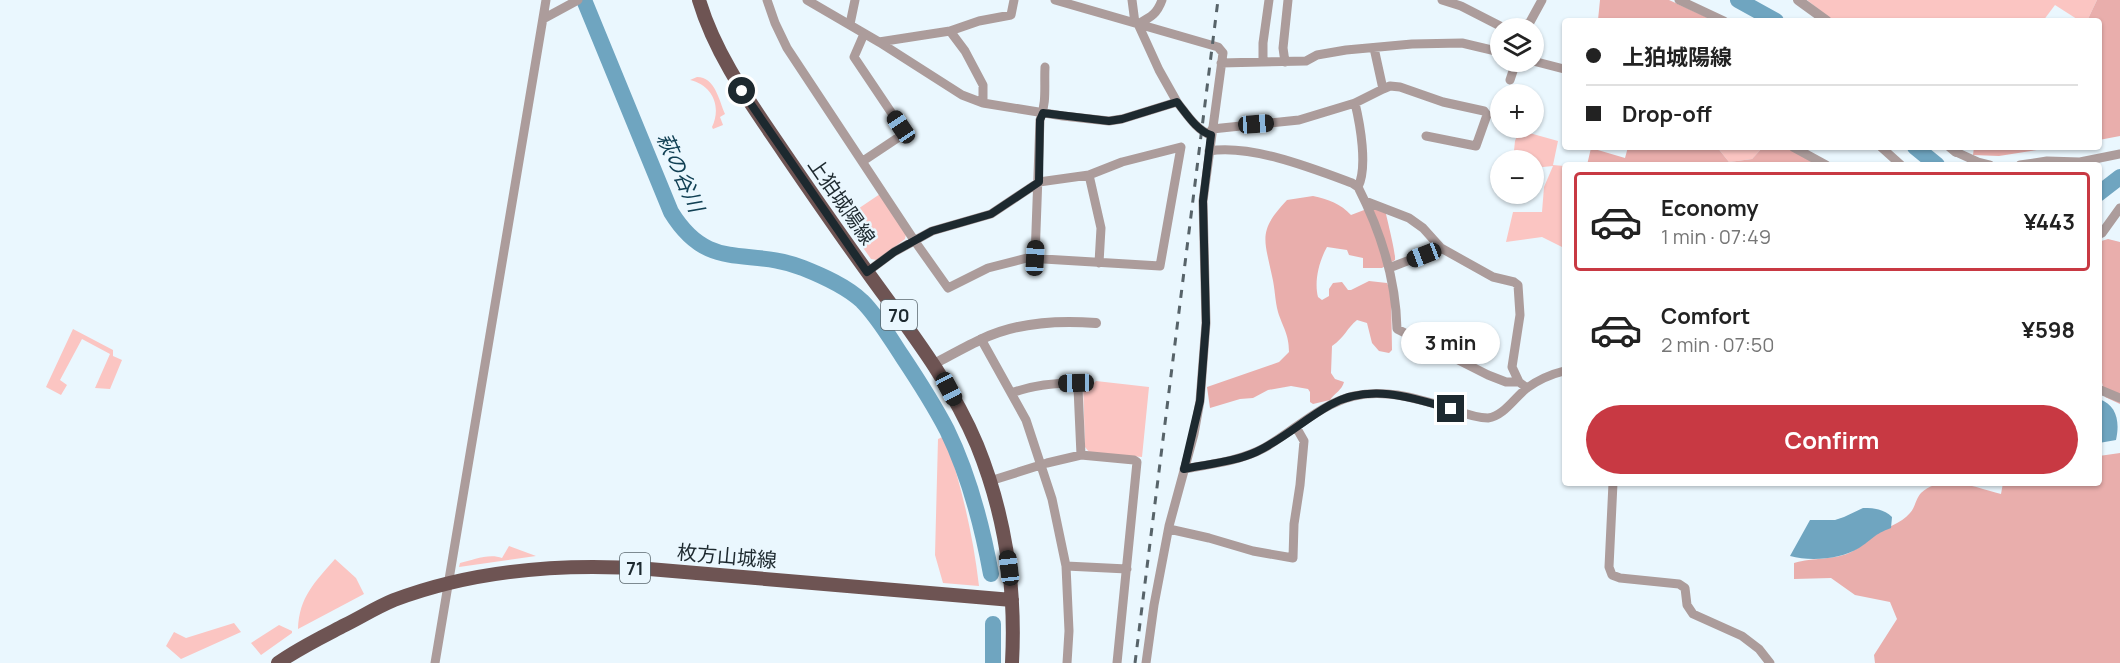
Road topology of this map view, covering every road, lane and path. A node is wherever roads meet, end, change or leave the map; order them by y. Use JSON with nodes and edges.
{"nodes":[{"id":1,"x":546,"y":0,"type":"edge"},
{"id":2,"x":578,"y":0,"type":"edge"},
{"id":3,"x":699,"y":0,"type":"edge"},
{"id":4,"x":767,"y":0,"type":"edge"},
{"id":5,"x":807,"y":0,"type":"edge"},
{"id":6,"x":855,"y":0,"type":"edge"},
{"id":7,"x":1014,"y":0,"type":"edge"},
{"id":8,"x":1055,"y":0,"type":"edge"},
{"id":9,"x":1132,"y":0,"type":"edge"},
{"id":10,"x":1162,"y":0,"type":"edge"},
{"id":11,"x":1269,"y":0,"type":"edge"},
{"id":12,"x":1288,"y":0,"type":"edge"},
{"id":13,"x":1442,"y":0,"type":"edge"},
{"id":14,"x":1542,"y":0,"type":"edge"},
{"id":15,"x":1679,"y":0,"type":"edge"},
{"id":16,"x":1798,"y":0,"type":"edge"},
{"id":17,"x":1532,"y":18,"type":"edge"},
{"id":18,"x":1718,"y":18,"type":"edge"},
{"id":19,"x":1823,"y":18,"type":"edge"},
{"id":20,"x":543,"y":19,"type":"junction"},
{"id":21,"x":1490,"y":21,"type":"edge"},
{"id":22,"x":850,"y":24,"type":"junction"},
{"id":23,"x":1137,"y":24,"type":"junction"},
{"id":24,"x":950,"y":31,"type":"junction"},
{"id":25,"x":864,"y":34,"type":"junction"},
{"id":26,"x":879,"y":42,"type":"junction"},
{"id":27,"x":1374,"y":48,"type":"junction"},
{"id":28,"x":1490,"y":50,"type":"edge"},
{"id":29,"x":1263,"y":62,"type":"junction"},
{"id":30,"x":1285,"y":62,"type":"junction"},
{"id":31,"x":1221,"y":63,"type":"junction"},
{"id":32,"x":1544,"y":64,"type":"edge"},
{"id":33,"x":1046,"y":67,"type":"dead end"},
{"id":34,"x":1562,"y":68,"type":"edge"},
{"id":35,"x":1513,"y":72,"type":"edge"},
{"id":36,"x":1510,"y":80,"type":"dead end"},
{"id":37,"x":1383,"y":89,"type":"junction"},
{"id":38,"x":1177,"y":102,"type":"junction"},
{"id":39,"x":983,"y":103,"type":"junction"},
{"id":40,"x":1355,"y":103,"type":"junction"},
{"id":41,"x":1043,"y":113,"type":"junction"},
{"id":42,"x":1212,"y":132,"type":"junction"},
{"id":43,"x":1426,"y":136,"type":"dead end"},
{"id":44,"x":1798,"y":150,"type":"edge"},
{"id":45,"x":1884,"y":150,"type":"edge"},
{"id":46,"x":1955,"y":150,"type":"edge"},
{"id":47,"x":1209,"y":151,"type":"junction"},
{"id":48,"x":2120,"y":154,"type":"edge"},
{"id":49,"x":863,"y":161,"type":"junction"},
{"id":50,"x":1820,"y":162,"type":"edge"},
{"id":51,"x":1898,"y":162,"type":"edge"},
{"id":52,"x":1978,"y":162,"type":"edge"},
{"id":53,"x":2040,"y":162,"type":"edge"},
{"id":54,"x":2080,"y":162,"type":"edge"},
{"id":55,"x":2080,"y":162,"type":"edge"},
{"id":56,"x":1089,"y":175,"type":"junction"},
{"id":57,"x":1039,"y":182,"type":"junction"},
{"id":58,"x":1358,"y":187,"type":"junction"},
{"id":59,"x":1365,"y":201,"type":"junction"},
{"id":60,"x":2120,"y":208,"type":"edge"},
{"id":61,"x":2102,"y":233,"type":"edge"},
{"id":62,"x":914,"y":240,"type":"junction"},
{"id":63,"x":1441,"y":248,"type":"junction"},
{"id":64,"x":1035,"y":258,"type":"junction"},
{"id":65,"x":1099,"y":263,"type":"junction"},
{"id":66,"x":1389,"y":268,"type":"junction"},
{"id":67,"x":867,"y":272,"type":"junction"},
{"id":68,"x":1096,"y":323,"type":"dead end"},
{"id":69,"x":981,"y":339,"type":"junction"},
{"id":70,"x":934,"y":364,"type":"junction"},
{"id":71,"x":1562,"y":372,"type":"edge"},
{"id":72,"x":1523,"y":385,"type":"junction"},
{"id":73,"x":2102,"y":391,"type":"edge"},
{"id":74,"x":1012,"y":393,"type":"junction"},
{"id":75,"x":2120,"y":398,"type":"edge"},
{"id":76,"x":1296,"y":427,"type":"junction"},
{"id":77,"x":1081,"y":455,"type":"junction"},
{"id":78,"x":1042,"y":466,"type":"junction"},
{"id":79,"x":1184,"y":469,"type":"junction"},
{"id":80,"x":990,"y":481,"type":"junction"},
{"id":81,"x":1613,"y":486,"type":"edge"},
{"id":82,"x":1169,"y":530,"type":"junction"},
{"id":83,"x":1066,"y":566,"type":"junction"},
{"id":84,"x":1127,"y":568,"type":"junction"},
{"id":85,"x":448,"y":583,"type":"junction"},
{"id":86,"x":1012,"y":600,"type":"junction"},
{"id":87,"x":278,"y":663,"type":"edge"},
{"id":88,"x":435,"y":663,"type":"edge"},
{"id":89,"x":1012,"y":663,"type":"edge"},
{"id":90,"x":1067,"y":663,"type":"edge"},
{"id":91,"x":1117,"y":663,"type":"edge"},
{"id":92,"x":1146,"y":663,"type":"edge"},
{"id":93,"x":1770,"y":663,"type":"edge"}],
"edges":[{"from":1,"to":20,"type":"street"},
{"from":2,"to":20,"type":"street"},
{"from":3,"to":67,"type":"main road","name":"上狛城陽線","number":"70"},
{"from":4,"to":49,"type":"street"},
{"from":5,"to":22,"type":"street"},
{"from":6,"to":22,"type":"street"},
{"from":7,"to":24,"type":"street"},
{"from":8,"to":23,"type":"street"},
{"from":9,"to":23,"type":"street"},
{"from":10,"to":23,"type":"street"},
{"from":11,"to":29,"type":"street"},
{"from":12,"to":30,"type":"street"},
{"from":13,"to":21,"type":"street"},
{"from":14,"to":17,"type":"street"},
{"from":15,"to":18,"type":"street"},
{"from":16,"to":19,"type":"street"},
{"from":20,"to":85,"type":"street"},
{"from":22,"to":25,"type":"street"},
{"from":23,"to":31,"type":"street"},
{"from":23,"to":38,"type":"street"},
{"from":24,"to":26,"type":"street"},
{"from":24,"to":39,"type":"street"},
{"from":25,"to":26,"type":"street"},
{"from":25,"to":49,"type":"street"},
{"from":26,"to":39,"type":"street"},
{"from":27,"to":28,"type":"street"},
{"from":27,"to":30,"type":"street"},
{"from":27,"to":37,"type":"street"},
{"from":29,"to":30,"type":"street"},
{"from":29,"to":31,"type":"street"},
{"from":31,"to":42,"type":"street"},
{"from":32,"to":34,"type":"street"},
{"from":33,"to":41,"type":"street"},
{"from":35,"to":36,"type":"street"},
{"from":37,"to":40,"type":"street"},
{"from":37,"to":43,"type":"street"},
{"from":38,"to":41,"type":"street"},
{"from":38,"to":42,"type":"street"},
{"from":39,"to":41,"type":"street"},
{"from":40,"to":42,"type":"street"},
{"from":40,"to":58,"type":"street"},
{"from":41,"to":57,"type":"street"},
{"from":42,"to":47,"type":"street"},
{"from":44,"to":50,"type":"street"},
{"from":45,"to":51,"type":"street"},
{"from":46,"to":52,"type":"street"},
{"from":47,"to":58,"type":"street"},
{"from":47,"to":79,"type":"street"},
{"from":48,"to":55,"type":"street"},
{"from":49,"to":62,"type":"street"},
{"from":53,"to":54,"type":"street"},
{"from":56,"to":57,"type":"street"},
{"from":56,"to":65,"type":"street"},
{"from":56,"to":65,"type":"street"},
{"from":57,"to":62,"type":"street"},
{"from":57,"to":64,"type":"street"},
{"from":58,"to":59,"type":"street"},
{"from":59,"to":63,"type":"street"},
{"from":59,"to":66,"type":"street"},
{"from":60,"to":61,"type":"street"},
{"from":62,"to":64,"type":"street"},
{"from":62,"to":67,"type":"street"},
{"from":63,"to":66,"type":"street"},
{"from":63,"to":72,"type":"street"},
{"from":64,"to":65,"type":"street"},
{"from":66,"to":72,"type":"street"},
{"from":67,"to":70,"type":"main road","name":"上狛城陽線","number":"70"},
{"from":68,"to":69,"type":"street"},
{"from":69,"to":70,"type":"street"},
{"from":69,"to":74,"type":"street"},
{"from":70,"to":80,"type":"main road","name":"上狛城陽線","number":"70"},
{"from":71,"to":72,"type":"street"},
{"from":72,"to":76,"type":"street"},
{"from":73,"to":75,"type":"street"},
{"from":74,"to":77,"type":"street"},
{"from":74,"to":78,"type":"street"},
{"from":76,"to":79,"type":"street"},
{"from":76,"to":82,"type":"street"},
{"from":77,"to":78,"type":"street"},
{"from":77,"to":84,"type":"street"},
{"from":78,"to":80,"type":"street"},
{"from":78,"to":83,"type":"street"},
{"from":79,"to":82,"type":"street"},
{"from":80,"to":86,"type":"main road","name":"上狛城陽線","number":"70"},
{"from":81,"to":93,"type":"street"},
{"from":82,"to":92,"type":"street"},
{"from":83,"to":84,"type":"street"},
{"from":83,"to":90,"type":"street"},
{"from":84,"to":91,"type":"street"},
{"from":85,"to":86,"type":"main road","name":"枚方山城線","number":"71"},
{"from":85,"to":87,"type":"main road","name":"枚方山城線","number":"71"},
{"from":85,"to":88,"type":"street"},
{"from":86,"to":89,"type":"main road","name":"上狛城陽線","number":"70"}]}
